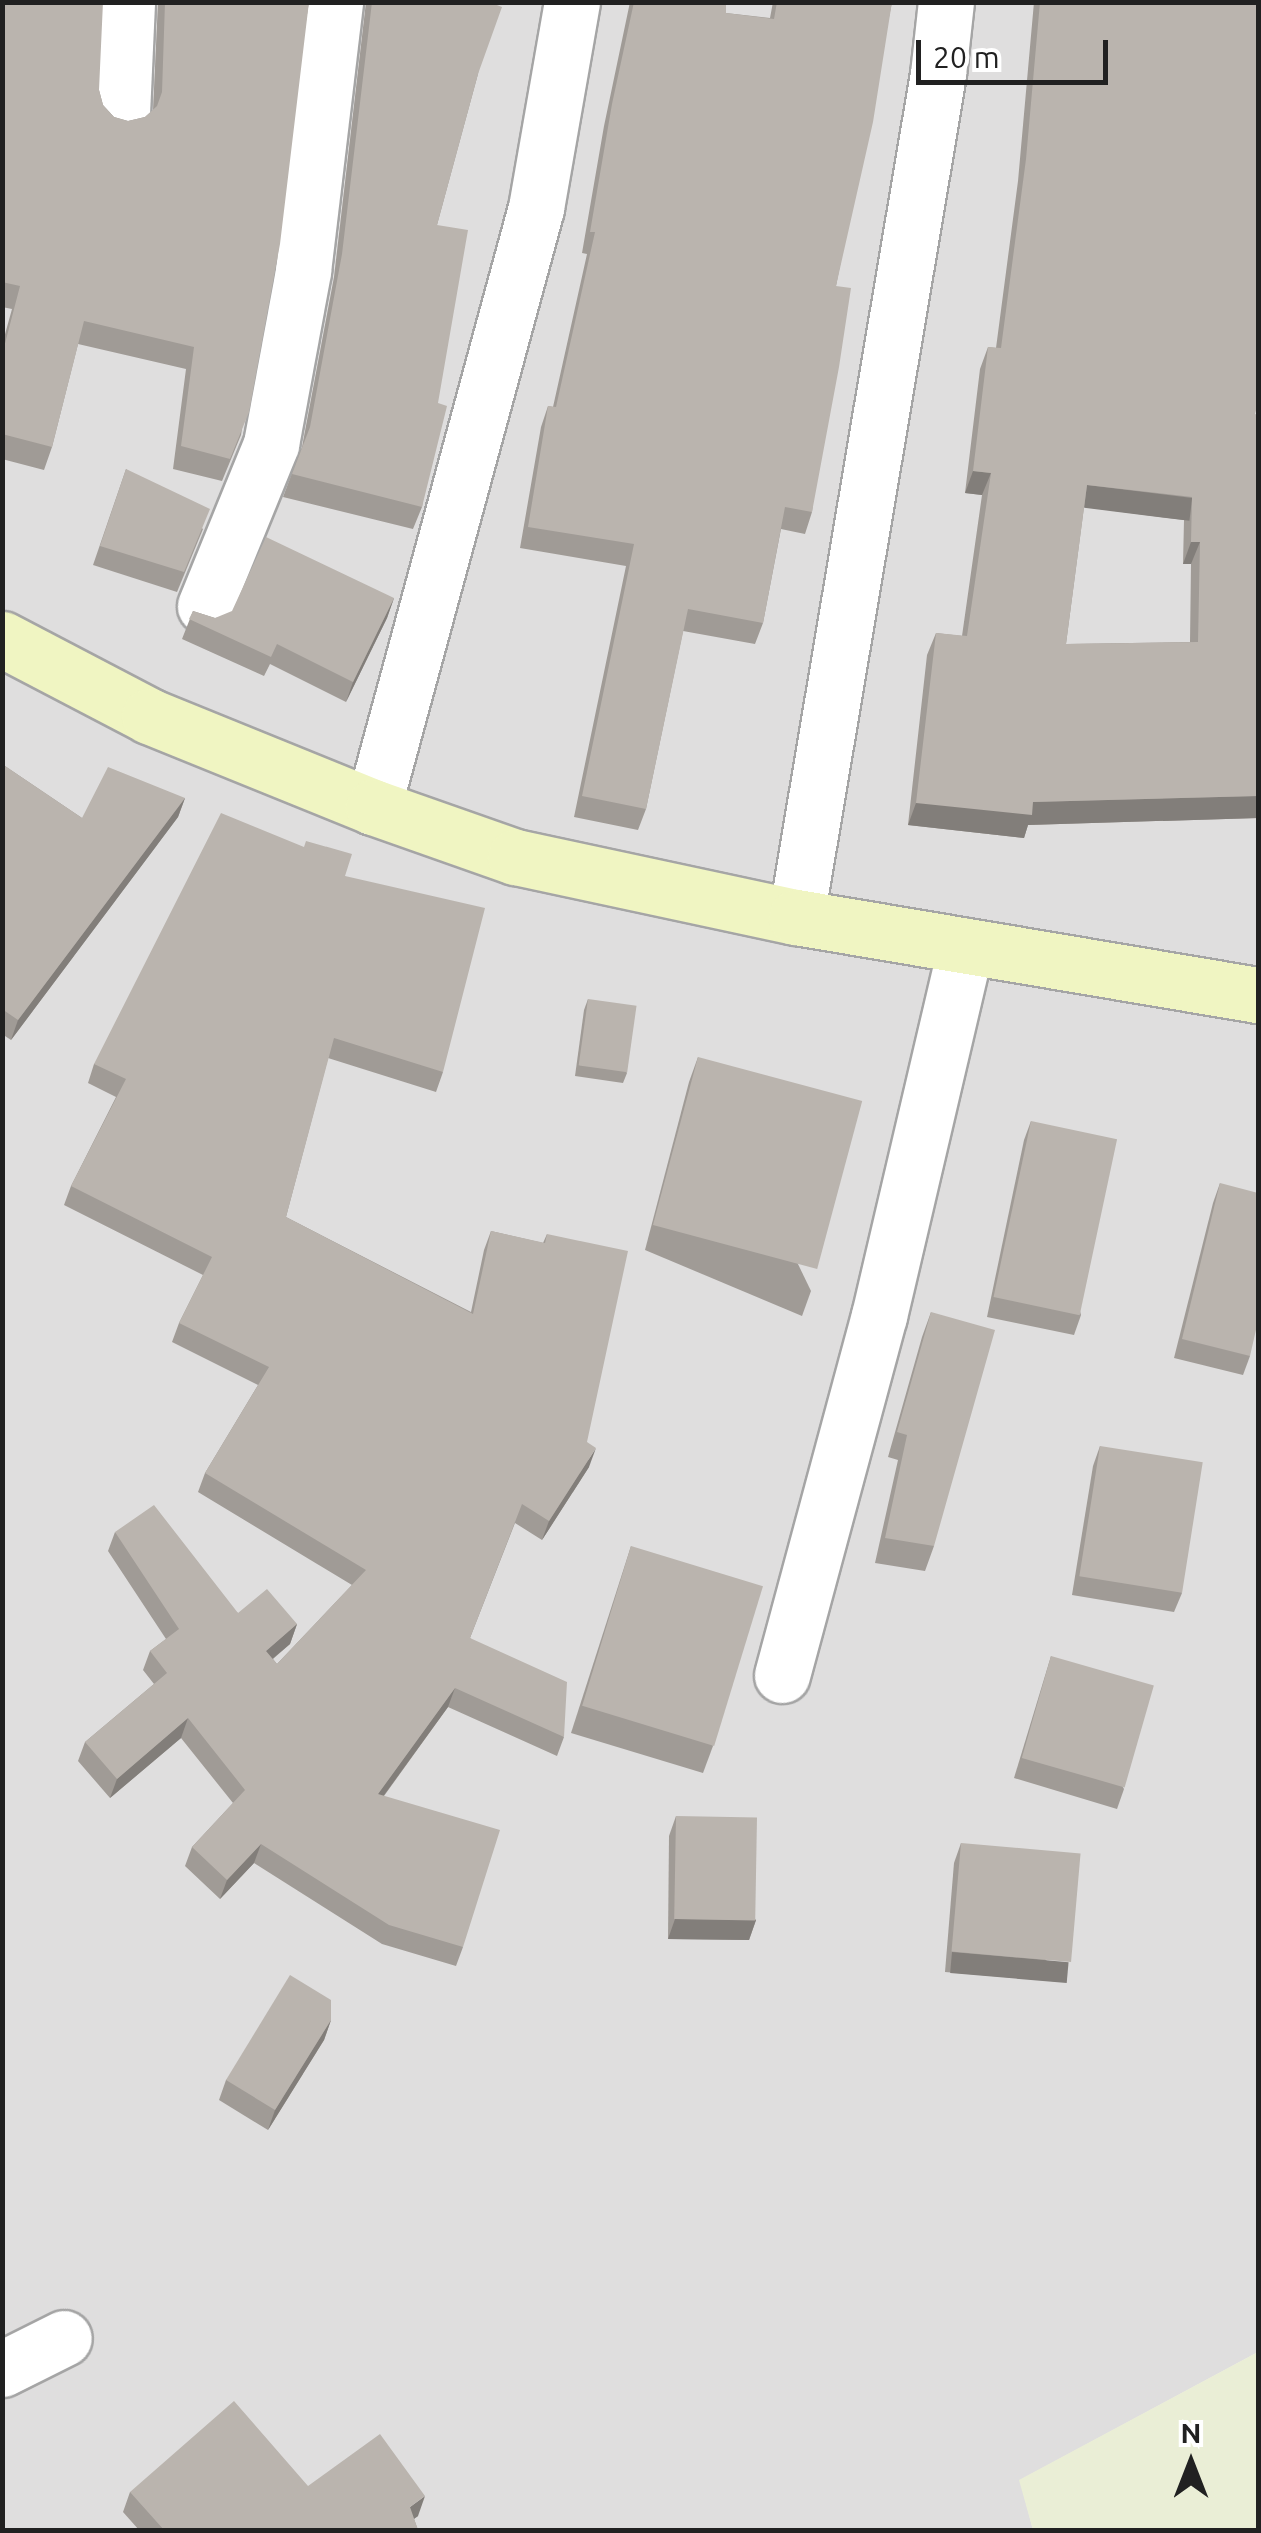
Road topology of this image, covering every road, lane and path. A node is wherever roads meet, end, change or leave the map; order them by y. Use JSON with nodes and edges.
{"nodes":[{"id":1,"x":127,"y":2,"type":"edge"},
{"id":2,"x":335,"y":2,"type":"edge"},
{"id":3,"x":572,"y":2,"type":"edge"},
{"id":4,"x":946,"y":2,"type":"edge"},
{"id":5,"x":122,"y":113,"type":"dead end"},
{"id":6,"x":205,"y":606,"type":"dead end"},
{"id":7,"x":2,"y":640,"type":"edge"},
{"id":8,"x":373,"y":807,"type":"junction"},
{"id":9,"x":796,"y":917,"type":"junction"},
{"id":10,"x":966,"y":946,"type":"junction"},
{"id":11,"x":1258,"y":994,"type":"edge"},
{"id":12,"x":782,"y":1675,"type":"dead end"},
{"id":13,"x":64,"y":2338,"type":"dead end"},
{"id":14,"x":2,"y":2369,"type":"edge"}],
"edges":[{"from":1,"to":5,"type":"street"},
{"from":2,"to":6,"type":"street"},
{"from":3,"to":8,"type":"street"},
{"from":4,"to":9,"type":"street"},
{"from":7,"to":8,"type":"main road"},
{"from":8,"to":9,"type":"main road"},
{"from":9,"to":10,"type":"main road"},
{"from":10,"to":11,"type":"main road"},
{"from":10,"to":12,"type":"street"},
{"from":13,"to":14,"type":"street"}]}
